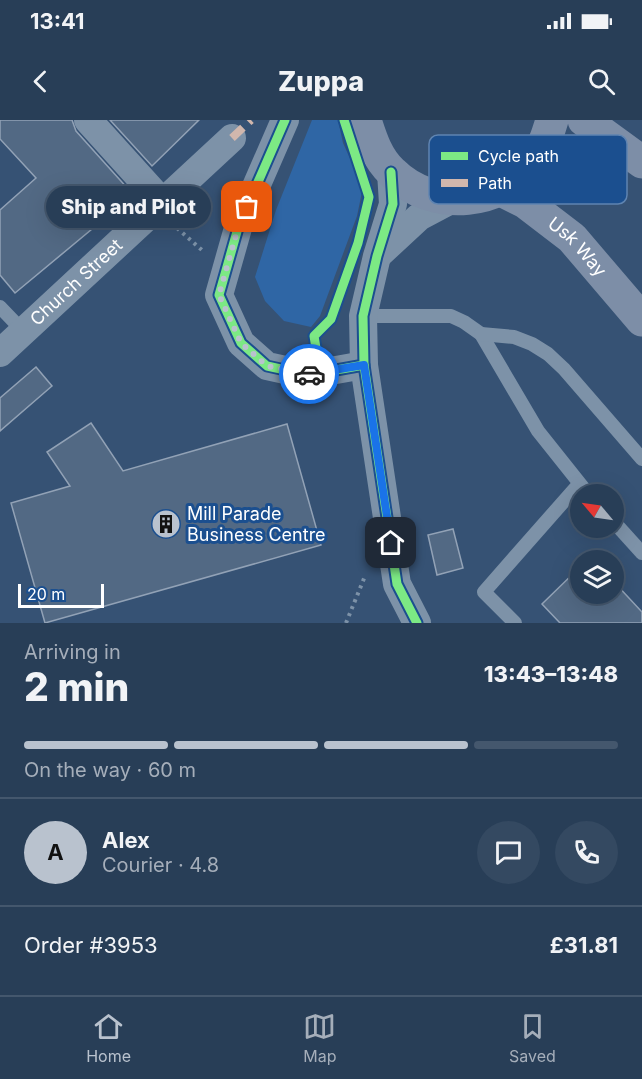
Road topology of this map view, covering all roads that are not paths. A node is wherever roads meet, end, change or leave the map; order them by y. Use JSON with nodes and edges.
{"nodes":[{"id":1,"x":88,"y":120,"type":"edge"},
{"id":2,"x":285,"y":120,"type":"edge"},
{"id":3,"x":365,"y":120,"type":"edge"},
{"id":4,"x":552,"y":120,"type":"edge"},
{"id":5,"x":585,"y":120,"type":"edge"},
{"id":6,"x":548,"y":135,"type":"edge"},
{"id":7,"x":606,"y":135,"type":"edge"},
{"id":8,"x":232,"y":138,"type":"dead end"},
{"id":9,"x":391,"y":172,"type":"junction"},
{"id":10,"x":429,"y":195,"type":"edge"},
{"id":11,"x":445,"y":204,"type":"edge"},
{"id":12,"x":528,"y":204,"type":"edge"},
{"id":13,"x":160,"y":207,"type":"junction"},
{"id":14,"x":377,"y":256,"type":"junction"},
{"id":15,"x":0,"y":307,"type":"edge"},
{"id":16,"x":363,"y":316,"type":"junction"},
{"id":17,"x":642,"y":320,"type":"edge"},
{"id":18,"x":24,"y":332,"type":"junction"},
{"id":19,"x":481,"y":334,"type":"junction"},
{"id":20,"x":0,"y":353,"type":"edge"},
{"id":21,"x":364,"y":365,"type":"junction"},
{"id":22,"x":642,"y":459,"type":"edge"},
{"id":23,"x":579,"y":484,"type":"edge"},
{"id":24,"x":570,"y":494,"type":"edge"},
{"id":25,"x":624,"y":533,"type":"edge"},
{"id":26,"x":642,"y":553,"type":"edge"},
{"id":27,"x":417,"y":623,"type":"edge"},
{"id":28,"x":515,"y":623,"type":"edge"}],
"edges":[{"from":1,"to":13,"type":"street"},
{"from":2,"to":21,"type":"street"},
{"from":3,"to":9,"type":"main road"},
{"from":4,"to":6,"type":"main road"},
{"from":5,"to":7,"type":"main road"},
{"from":8,"to":13,"type":"street","name":"Church Street"},
{"from":9,"to":10,"type":"main road"},
{"from":9,"to":14,"type":"street"},
{"from":11,"to":14,"type":"street"},
{"from":12,"to":17,"type":"main road","name":"Usk Way"},
{"from":13,"to":18,"type":"street","name":"Church Street"},
{"from":14,"to":16,"type":"street"},
{"from":15,"to":18,"type":"lane"},
{"from":16,"to":19,"type":"lane"},
{"from":16,"to":21,"type":"street"},
{"from":18,"to":20,"type":"street","name":"Church Street"},
{"from":19,"to":22,"type":"lane"},
{"from":19,"to":23,"type":"lane"},
{"from":21,"to":27,"type":"street"},
{"from":24,"to":28,"type":"lane"},
{"from":25,"to":26,"type":"lane"}]}
